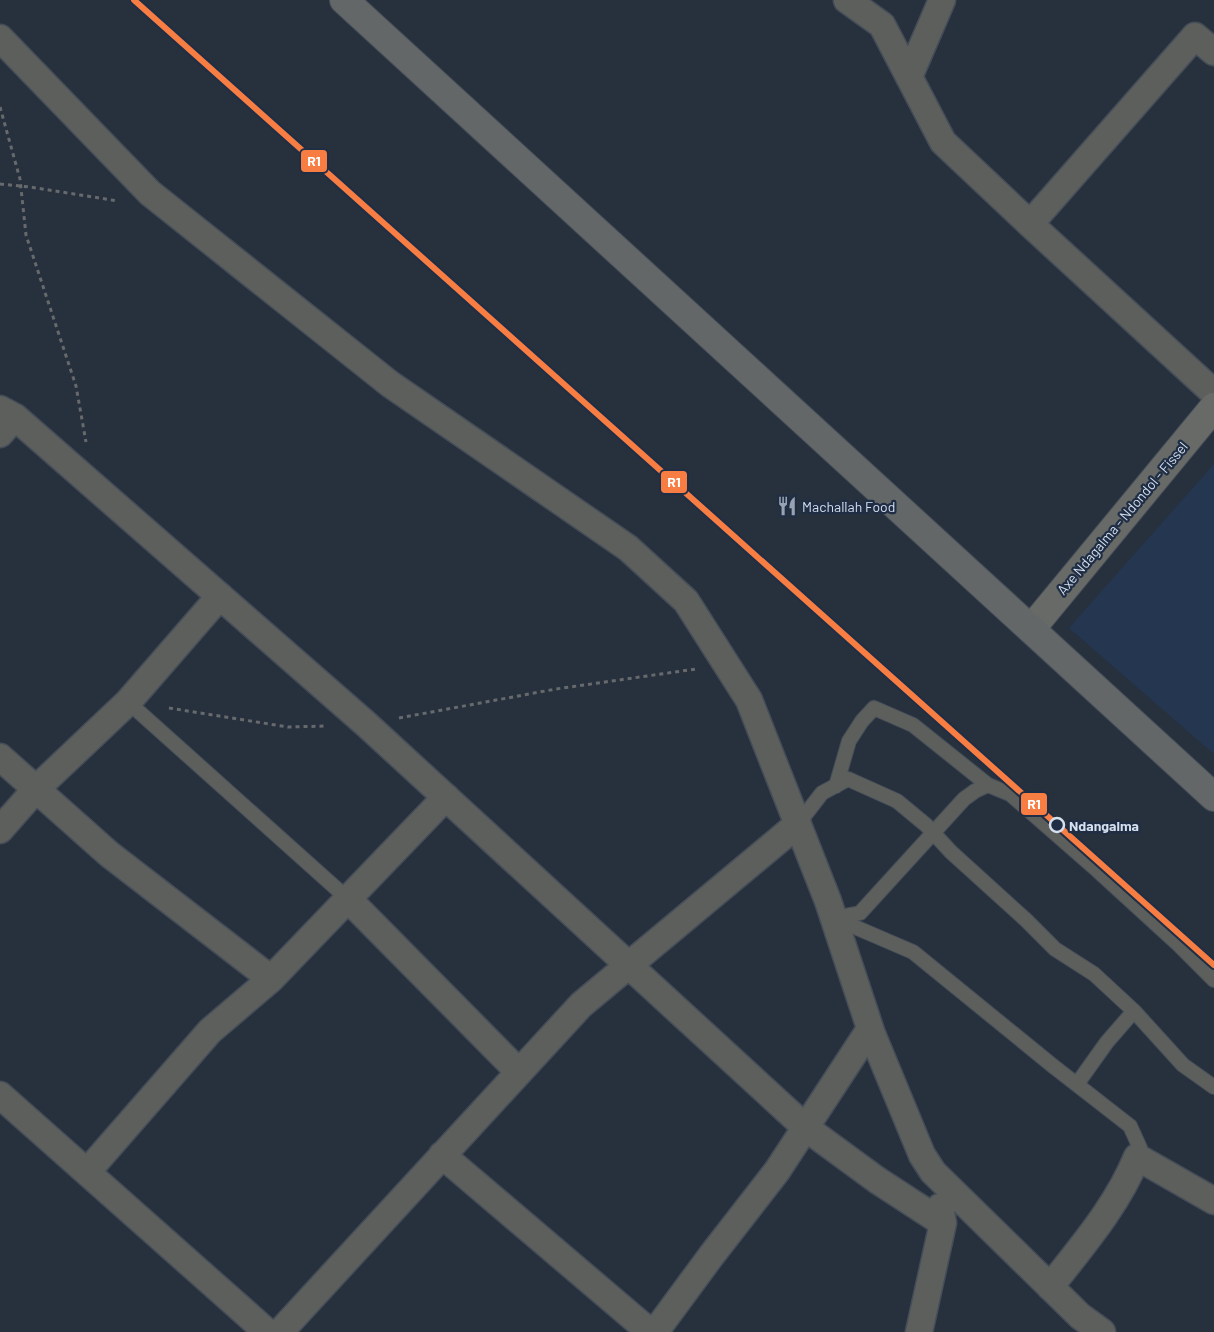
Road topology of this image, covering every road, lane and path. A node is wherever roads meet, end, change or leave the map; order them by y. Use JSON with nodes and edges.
{"nodes":[{"id":1,"x":344,"y":0,"type":"edge"},
{"id":2,"x":847,"y":0,"type":"edge"},
{"id":3,"x":942,"y":0,"type":"edge"},
{"id":4,"x":0,"y":38,"type":"edge"},
{"id":5,"x":1214,"y":52,"type":"edge"},
{"id":6,"x":909,"y":77,"type":"junction"},
{"id":7,"x":0,"y":107,"type":"edge"},
{"id":8,"x":0,"y":184,"type":"edge"},
{"id":9,"x":21,"y":186,"type":"junction"},
{"id":10,"x":124,"y":202,"type":"dead end"},
{"id":11,"x":1030,"y":224,"type":"junction"},
{"id":12,"x":1214,"y":393,"type":"edge"},
{"id":13,"x":1214,"y":408,"type":"edge"},
{"id":14,"x":5,"y":420,"type":"edge"},
{"id":15,"x":93,"y":485,"type":"junction"},
{"id":16,"x":220,"y":596,"type":"junction"},
{"id":17,"x":1031,"y":630,"type":"junction"},
{"id":18,"x":726,"y":664,"type":"junction"},
{"id":19,"x":128,"y":702,"type":"junction"},
{"id":20,"x":366,"y":724,"type":"junction"},
{"id":21,"x":0,"y":757,"type":"edge"},
{"id":22,"x":988,"y":785,"type":"junction"},
{"id":23,"x":836,"y":786,"type":"junction"},
{"id":24,"x":36,"y":790,"type":"junction"},
{"id":25,"x":446,"y":797,"type":"junction"},
{"id":26,"x":1214,"y":797,"type":"edge"},
{"id":27,"x":798,"y":824,"type":"junction"},
{"id":28,"x":0,"y":830,"type":"edge"},
{"id":29,"x":933,"y":833,"type":"junction"},
{"id":30,"x":348,"y":899,"type":"junction"},
{"id":31,"x":834,"y":918,"type":"junction"},
{"id":32,"x":629,"y":964,"type":"junction"},
{"id":33,"x":271,"y":979,"type":"junction"},
{"id":34,"x":1214,"y":980,"type":"edge"},
{"id":35,"x":1134,"y":1011,"type":"junction"},
{"id":36,"x":870,"y":1029,"type":"junction"},
{"id":37,"x":519,"y":1072,"type":"junction"},
{"id":38,"x":1077,"y":1084,"type":"junction"},
{"id":39,"x":1214,"y":1087,"type":"edge"},
{"id":40,"x":0,"y":1095,"type":"edge"},
{"id":41,"x":806,"y":1128,"type":"junction"},
{"id":42,"x":442,"y":1155,"type":"junction"},
{"id":43,"x":1137,"y":1156,"type":"junction"},
{"id":44,"x":87,"y":1172,"type":"junction"},
{"id":45,"x":933,"y":1172,"type":"junction"},
{"id":46,"x":1214,"y":1201,"type":"edge"},
{"id":47,"x":943,"y":1223,"type":"junction"},
{"id":48,"x":1050,"y":1287,"type":"junction"},
{"id":49,"x":267,"y":1332,"type":"edge"},
{"id":50,"x":280,"y":1332,"type":"edge"},
{"id":51,"x":650,"y":1332,"type":"edge"},
{"id":52,"x":655,"y":1332,"type":"edge"},
{"id":53,"x":919,"y":1332,"type":"edge"},
{"id":54,"x":1102,"y":1332,"type":"edge"}],
"edges":[{"from":1,"to":17,"type":"main road"},
{"from":2,"to":6,"type":"street"},
{"from":3,"to":6,"type":"street"},
{"from":4,"to":18,"type":"street"},
{"from":5,"to":11,"type":"street"},
{"from":6,"to":11,"type":"street"},
{"from":7,"to":9,"type":"path"},
{"from":8,"to":9,"type":"path"},
{"from":9,"to":10,"type":"path"},
{"from":9,"to":15,"type":"path"},
{"from":11,"to":12,"type":"street"},
{"from":13,"to":17,"type":"main road","name":"Axe Ndagalma - Ndondol - Fissel"},
{"from":14,"to":15,"type":"street"},
{"from":15,"to":16,"type":"street"},
{"from":16,"to":19,"type":"street"},
{"from":16,"to":20,"type":"street"},
{"from":17,"to":26,"type":"main road"},
{"from":18,"to":20,"type":"path"},
{"from":18,"to":27,"type":"street"},
{"from":19,"to":20,"type":"path"},
{"from":19,"to":24,"type":"street"},
{"from":19,"to":30,"type":"lane"},
{"from":20,"to":25,"type":"street"},
{"from":21,"to":24,"type":"street"},
{"from":22,"to":23,"type":"lane"},
{"from":22,"to":29,"type":"lane"},
{"from":22,"to":34,"type":"lane"},
{"from":23,"to":27,"type":"lane"},
{"from":23,"to":29,"type":"lane"},
{"from":24,"to":28,"type":"street"},
{"from":24,"to":33,"type":"street"},
{"from":25,"to":30,"type":"street"},
{"from":25,"to":32,"type":"street"},
{"from":27,"to":31,"type":"street"},
{"from":27,"to":32,"type":"street"},
{"from":29,"to":31,"type":"lane"},
{"from":29,"to":35,"type":"lane"},
{"from":30,"to":33,"type":"street"},
{"from":30,"to":37,"type":"street"},
{"from":31,"to":36,"type":"street"},
{"from":31,"to":38,"type":"lane"},
{"from":32,"to":37,"type":"street"},
{"from":32,"to":41,"type":"street"},
{"from":33,"to":44,"type":"street"},
{"from":35,"to":38,"type":"lane"},
{"from":35,"to":39,"type":"lane"},
{"from":36,"to":41,"type":"street"},
{"from":36,"to":45,"type":"street"},
{"from":37,"to":42,"type":"street"},
{"from":38,"to":43,"type":"lane"},
{"from":40,"to":44,"type":"street"},
{"from":41,"to":47,"type":"street"},
{"from":41,"to":52,"type":"street"},
{"from":42,"to":50,"type":"street"},
{"from":42,"to":51,"type":"street"},
{"from":43,"to":46,"type":"street"},
{"from":43,"to":48,"type":"street"},
{"from":44,"to":49,"type":"street"},
{"from":45,"to":47,"type":"street"},
{"from":45,"to":48,"type":"street"},
{"from":47,"to":53,"type":"street"},
{"from":48,"to":54,"type":"street"}]}
